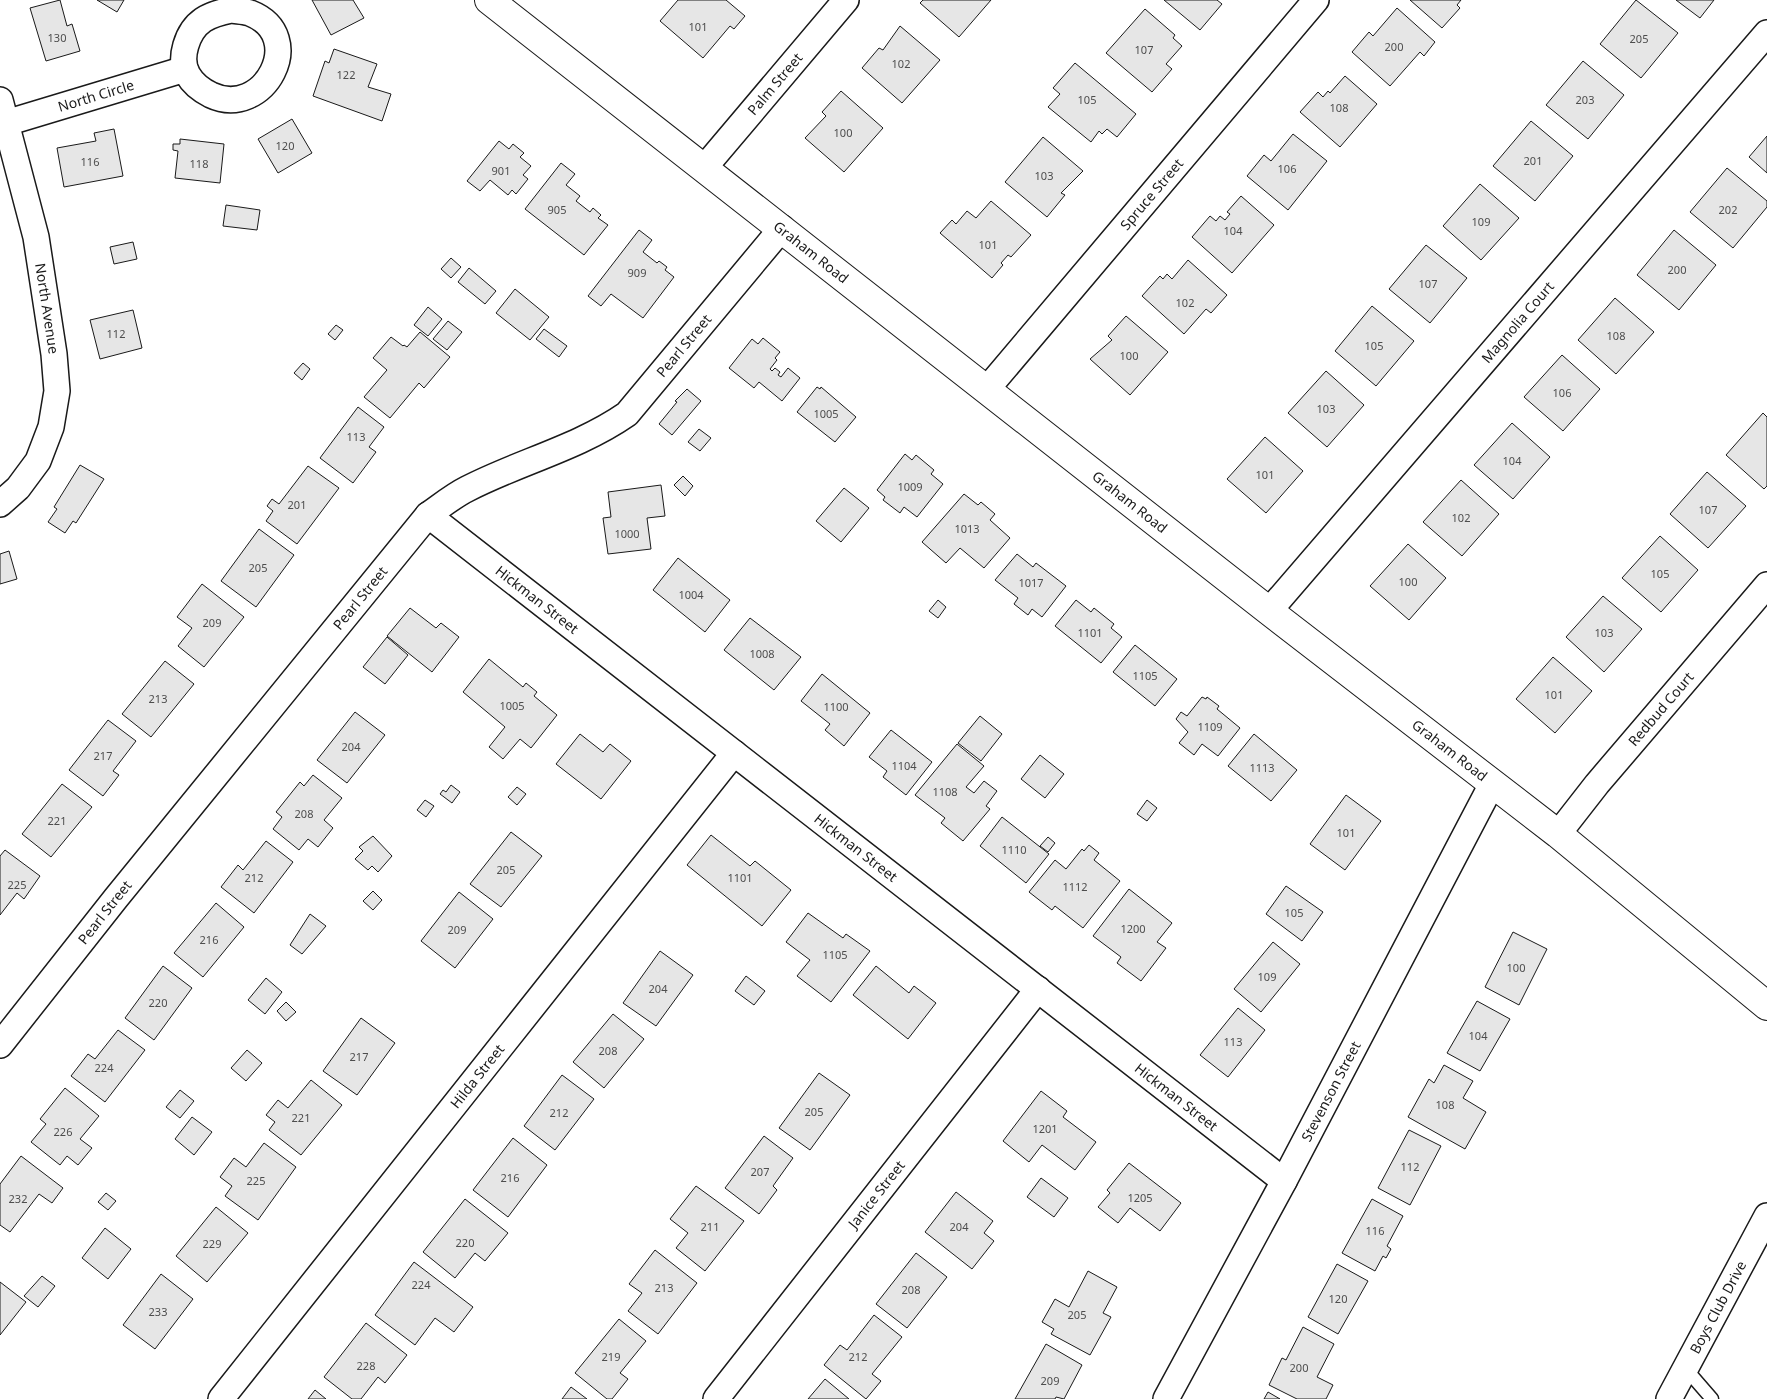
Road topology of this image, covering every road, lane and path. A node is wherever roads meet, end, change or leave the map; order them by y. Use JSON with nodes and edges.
{"nodes":[{"id":1,"x":489,"y":0,"type":"edge"},
{"id":2,"x":846,"y":0,"type":"edge"},
{"id":3,"x":1316,"y":0,"type":"edge"},
{"id":4,"x":1767,"y":33,"type":"edge"},
{"id":5,"x":185,"y":69,"type":"dead end"},
{"id":6,"x":3,"y":111,"type":"edge"},
{"id":7,"x":704,"y":168,"type":"junction"},
{"id":8,"x":782,"y":228,"type":"junction"},
{"id":9,"x":987,"y":389,"type":"junction"},
{"id":10,"x":0,"y":504,"type":"edge"},
{"id":11,"x":428,"y":515,"type":"junction"},
{"id":12,"x":1767,"y":584,"type":"edge"},
{"id":13,"x":1269,"y":611,"type":"junction"},
{"id":14,"x":734,"y":753,"type":"junction"},
{"id":15,"x":1492,"y":784,"type":"junction"},
{"id":16,"x":1558,"y":834,"type":"junction"},
{"id":17,"x":1038,"y":989,"type":"junction"},
{"id":18,"x":1767,"y":1006,"type":"edge"},
{"id":19,"x":0,"y":1045,"type":"edge"},
{"id":20,"x":1284,"y":1181,"type":"junction"},
{"id":21,"x":1767,"y":1216,"type":"edge"},
{"id":22,"x":1686,"y":1369,"type":"junction"},
{"id":23,"x":221,"y":1399,"type":"edge"},
{"id":24,"x":716,"y":1399,"type":"edge"},
{"id":25,"x":1166,"y":1399,"type":"edge"},
{"id":26,"x":1669,"y":1399,"type":"edge"},
{"id":27,"x":1712,"y":1399,"type":"edge"}],
"edges":[{"from":1,"to":7,"type":"main road","name":"Graham Road"},
{"from":2,"to":7,"type":"street","name":"Palm Street"},
{"from":3,"to":9,"type":"street","name":"Spruce Street"},
{"from":4,"to":13,"type":"street","name":"Magnolia Court"},
{"from":5,"to":6,"type":"street","name":"North Circle"},
{"from":6,"to":10,"type":"street","name":"North Avenue"},
{"from":7,"to":8,"type":"main road","name":"Graham Road"},
{"from":8,"to":9,"type":"main road","name":"Graham Road"},
{"from":8,"to":11,"type":"street","name":"Pearl Street"},
{"from":9,"to":13,"type":"main road","name":"Graham Road"},
{"from":11,"to":14,"type":"street","name":"Hickman Street"},
{"from":11,"to":19,"type":"street","name":"Pearl Street"},
{"from":12,"to":16,"type":"street","name":"Redbud Court"},
{"from":13,"to":15,"type":"main road","name":"Graham Road"},
{"from":14,"to":17,"type":"street","name":"Hickman Street"},
{"from":14,"to":23,"type":"street","name":"Hilda Street"},
{"from":15,"to":16,"type":"main road","name":"Graham Road"},
{"from":15,"to":20,"type":"street","name":"Stevenson Street"},
{"from":16,"to":18,"type":"main road","name":"Graham Road"},
{"from":17,"to":20,"type":"street","name":"Hickman Street"},
{"from":17,"to":24,"type":"street","name":"Janice Street"},
{"from":20,"to":25,"type":"street","name":"Stevenson Street"},
{"from":21,"to":22,"type":"street","name":"Boys Club Drive"},
{"from":22,"to":26,"type":"street","name":"Boys Club Drive"},
{"from":22,"to":27,"type":"lane"}]}
